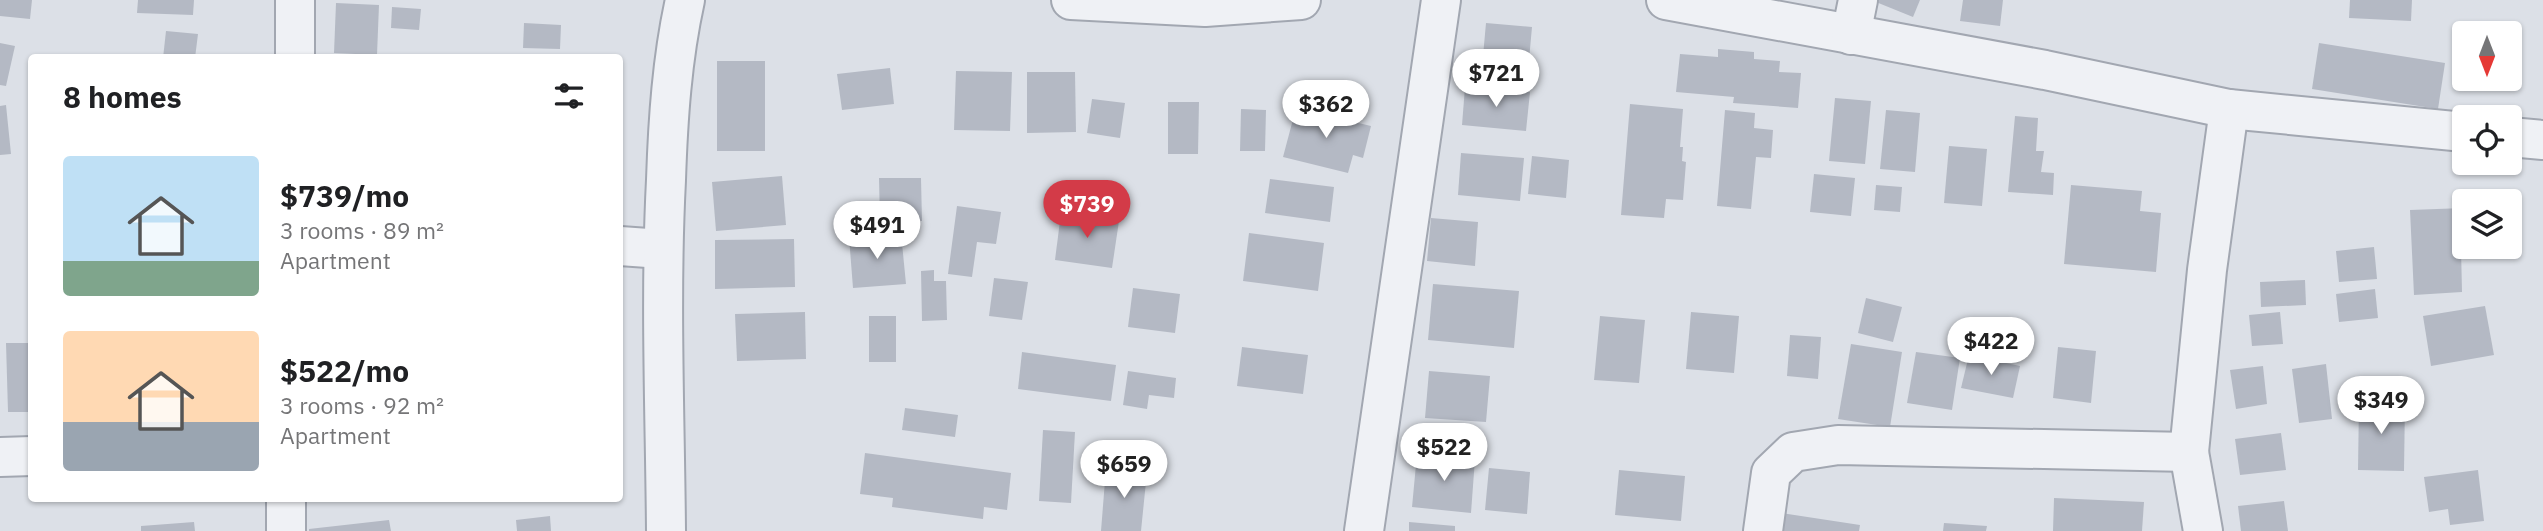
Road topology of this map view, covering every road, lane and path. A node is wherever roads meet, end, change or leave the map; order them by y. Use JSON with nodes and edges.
{"nodes":[{"id":1,"x":295,"y":0,"type":"edge"},
{"id":2,"x":685,"y":0,"type":"edge"},
{"id":3,"x":1071,"y":0,"type":"edge"},
{"id":4,"x":1301,"y":0,"type":"edge"},
{"id":5,"x":1441,"y":0,"type":"edge"},
{"id":6,"x":1666,"y":0,"type":"edge"},
{"id":7,"x":1854,"y":18,"type":"edge"},
{"id":8,"x":295,"y":54,"type":"edge"},
{"id":9,"x":2229,"y":109,"type":"junction"},
{"id":10,"x":2452,"y":131,"type":"edge"},
{"id":11,"x":2522,"y":137,"type":"edge"},
{"id":12,"x":2543,"y":140,"type":"edge"},
{"id":13,"x":623,"y":246,"type":"edge"},
{"id":14,"x":663,"y":249,"type":"junction"},
{"id":15,"x":2189,"y":452,"type":"junction"},
{"id":16,"x":28,"y":456,"type":"edge"},
{"id":17,"x":0,"y":457,"type":"edge"},
{"id":18,"x":286,"y":502,"type":"edge"},
{"id":19,"x":286,"y":531,"type":"edge"},
{"id":20,"x":666,"y":531,"type":"edge"},
{"id":21,"x":1364,"y":531,"type":"edge"},
{"id":22,"x":1763,"y":531,"type":"edge"},
{"id":23,"x":2203,"y":531,"type":"edge"}],
"edges":[{"from":1,"to":8,"type":"street"},
{"from":2,"to":14,"type":"street"},
{"from":3,"to":4,"type":"street"},
{"from":5,"to":21,"type":"street"},
{"from":6,"to":7,"type":"street"},
{"from":7,"to":9,"type":"street"},
{"from":9,"to":10,"type":"street"},
{"from":9,"to":15,"type":"street"},
{"from":11,"to":12,"type":"street"},
{"from":13,"to":14,"type":"street"},
{"from":14,"to":20,"type":"street"},
{"from":15,"to":22,"type":"street"},
{"from":15,"to":23,"type":"street"},
{"from":16,"to":17,"type":"street"},
{"from":18,"to":19,"type":"street"}]}
